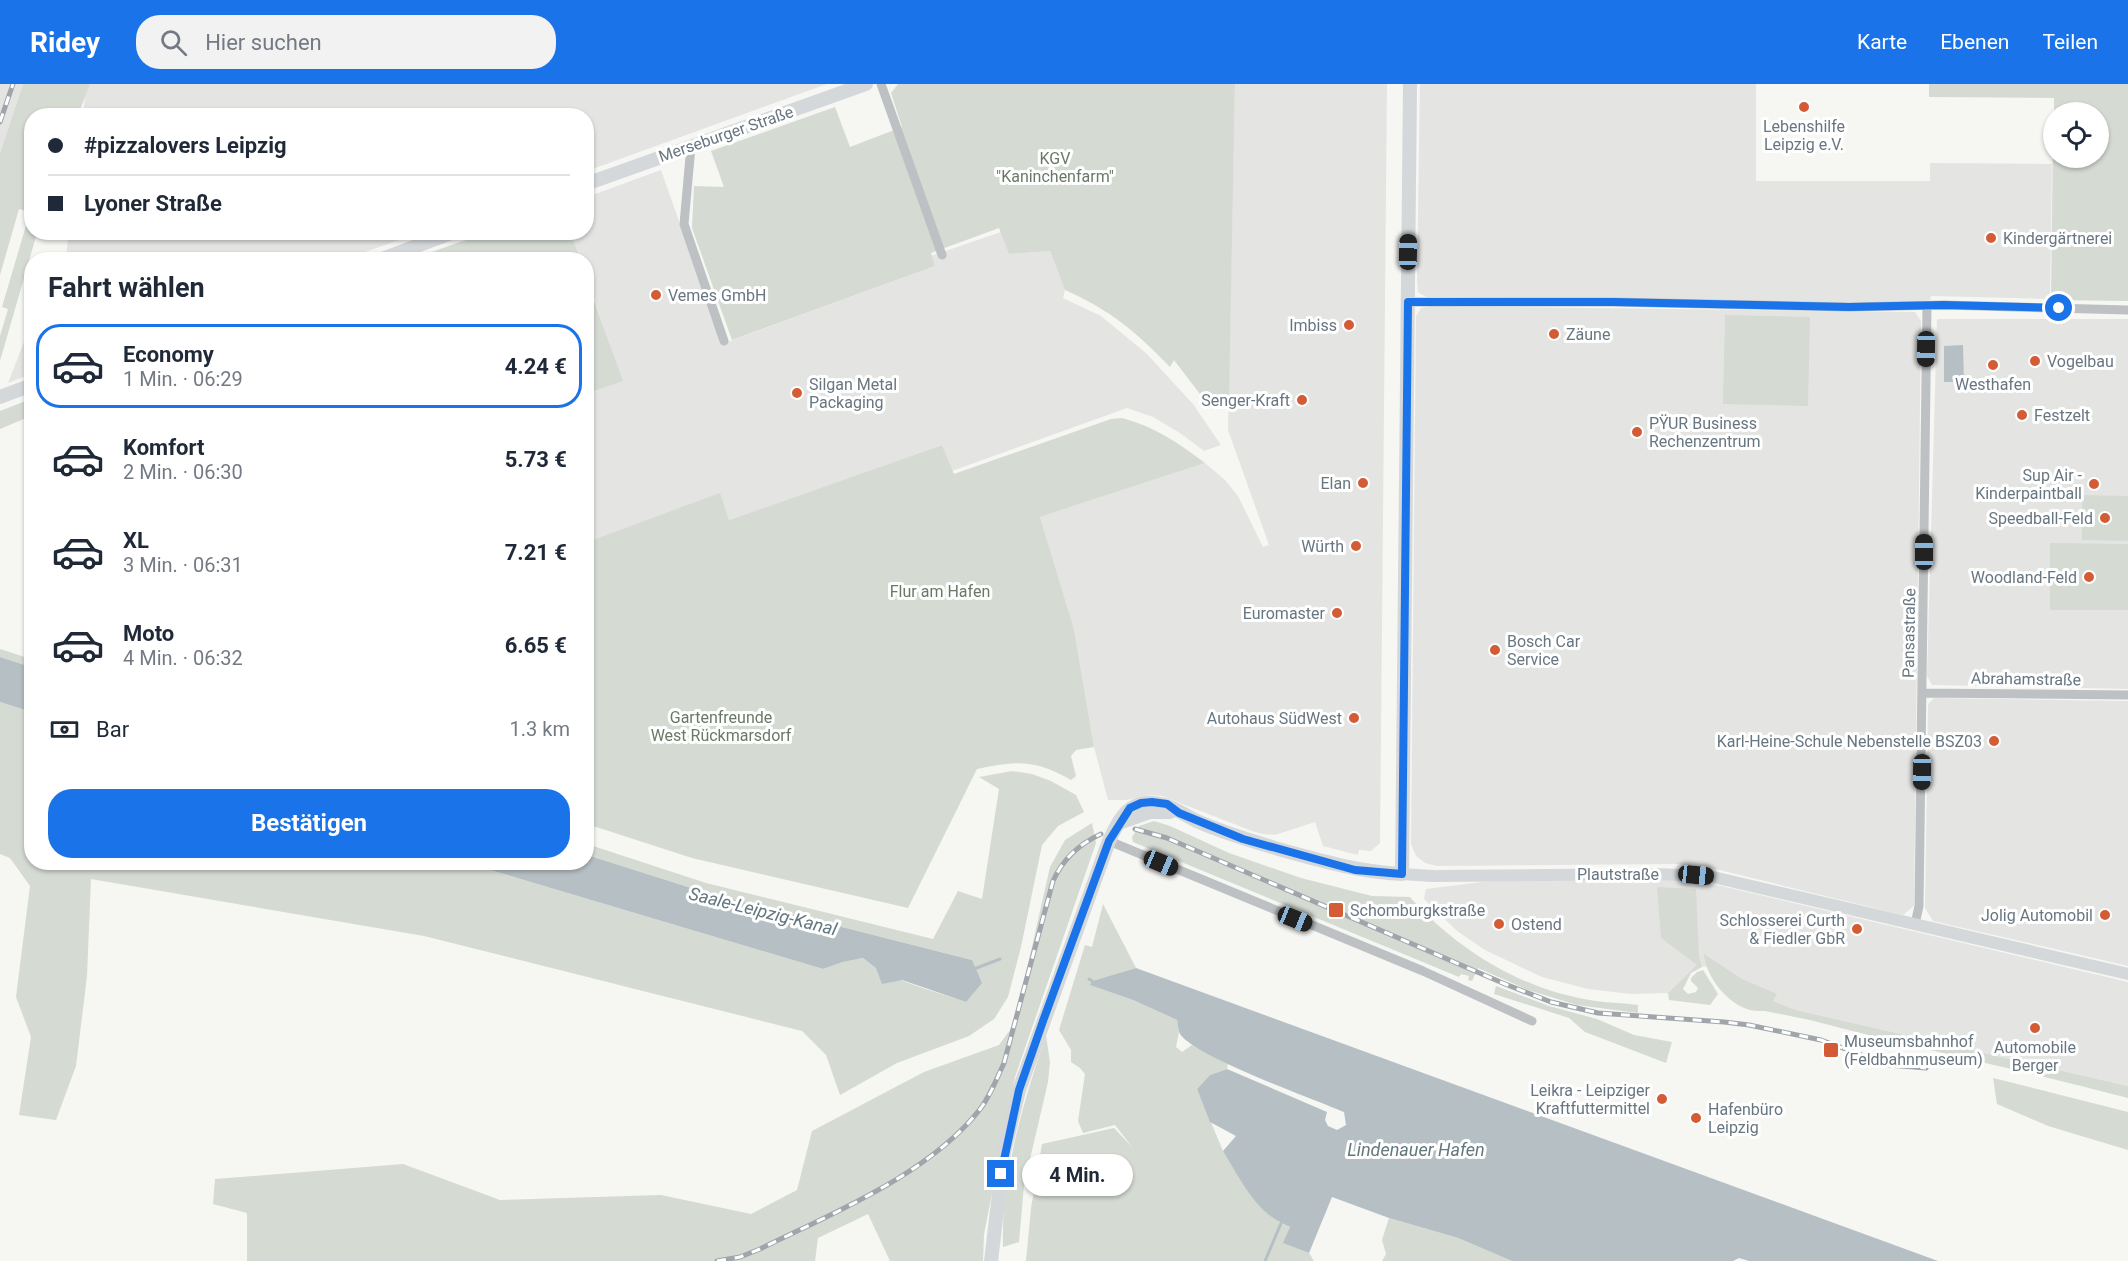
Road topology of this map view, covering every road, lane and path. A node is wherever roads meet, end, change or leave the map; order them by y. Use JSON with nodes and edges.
{"nodes":[{"id":1,"x":866,"y":84,"type":"edge"},
{"id":2,"x":881,"y":84,"type":"edge"},
{"id":3,"x":1410,"y":84,"type":"edge"},
{"id":4,"x":692,"y":146,"type":"junction"},
{"id":5,"x":594,"y":181,"type":"edge"},
{"id":6,"x":433,"y":240,"type":"edge"},
{"id":7,"x":400,"y":252,"type":"edge"},
{"id":8,"x":942,"y":255,"type":"dead end"},
{"id":9,"x":1408,"y":302,"type":"junction"},
{"id":10,"x":1927,"y":306,"type":"junction"},
{"id":11,"x":2128,"y":309,"type":"edge"},
{"id":12,"x":724,"y":341,"type":"dead end"},
{"id":13,"x":24,"y":388,"type":"edge"},
{"id":14,"x":0,"y":397,"type":"edge"},
{"id":15,"x":1923,"y":693,"type":"junction"},
{"id":16,"x":2128,"y":695,"type":"edge"},
{"id":17,"x":1114,"y":832,"type":"junction"},
{"id":18,"x":1402,"y":874,"type":"junction"},
{"id":19,"x":1915,"y":924,"type":"junction"},
{"id":20,"x":2128,"y":974,"type":"edge"},
{"id":21,"x":1532,"y":1021,"type":"dead end"},
{"id":22,"x":991,"y":1261,"type":"edge"}],
"edges":[{"from":1,"to":4,"type":"main road","name":"Merseburger Straße"},
{"from":2,"to":8,"type":"street"},
{"from":3,"to":9,"type":"main road"},
{"from":4,"to":5,"type":"main road","name":"Merseburger Straße"},
{"from":4,"to":12,"type":"street"},
{"from":6,"to":7,"type":"main road"},
{"from":9,"to":10,"type":"street"},
{"from":9,"to":18,"type":"main road"},
{"from":10,"to":11,"type":"street"},
{"from":10,"to":15,"type":"street","name":"Pansastraße"},
{"from":13,"to":14,"type":"main road"},
{"from":15,"to":16,"type":"street","name":"Abrahamstraße"},
{"from":15,"to":19,"type":"street","name":"Pansastraße"},
{"from":17,"to":18,"type":"main road","name":"Plautstraße"},
{"from":17,"to":21,"type":"street"},
{"from":17,"to":22,"type":"main road"},
{"from":18,"to":19,"type":"main road","name":"Plautstraße"},
{"from":19,"to":20,"type":"main road","name":"Plautstraße"}]}
